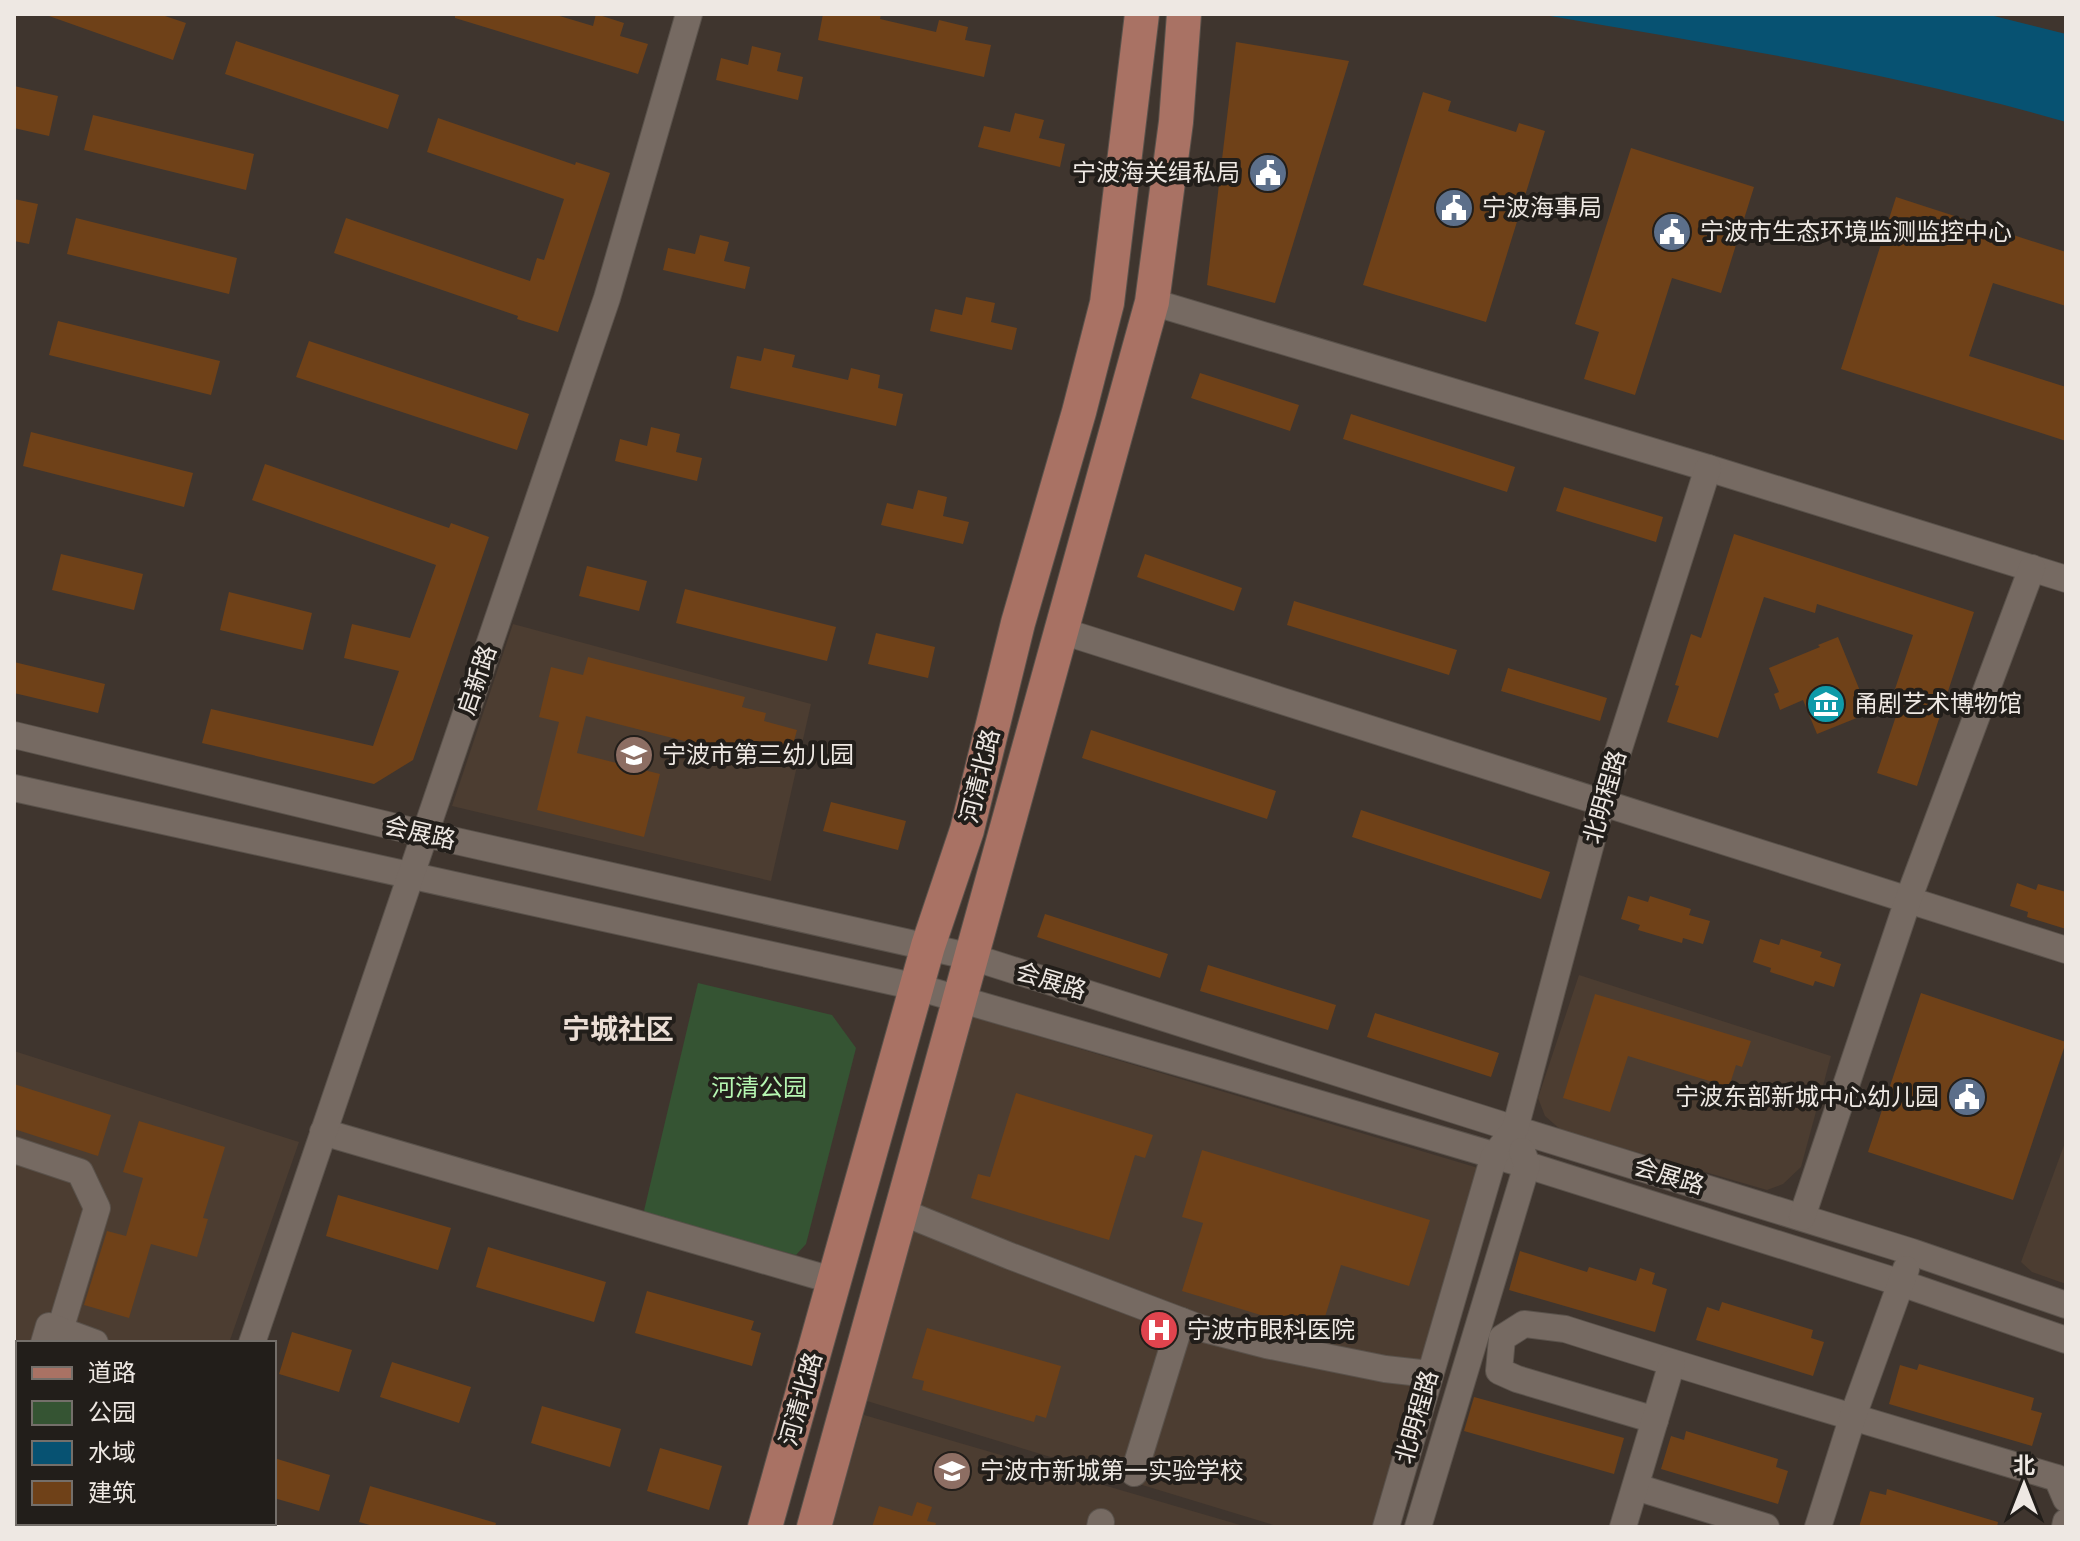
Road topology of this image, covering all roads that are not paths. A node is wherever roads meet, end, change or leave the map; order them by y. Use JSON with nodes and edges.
{"nodes":[{"id":1,"x":689,"y":14,"type":"edge"},
{"id":2,"x":1142,"y":14,"type":"edge"},
{"id":3,"x":1184,"y":14,"type":"edge"},
{"id":4,"x":1152,"y":302,"type":"junction"},
{"id":5,"x":1708,"y":468,"type":"junction"},
{"id":6,"x":2032,"y":568,"type":"junction"},
{"id":7,"x":2066,"y":579,"type":"edge"},
{"id":8,"x":1062,"y":631,"type":"junction"},
{"id":9,"x":14,"y":735,"type":"edge"},
{"id":10,"x":14,"y":788,"type":"edge"},
{"id":11,"x":1602,"y":802,"type":"junction"},
{"id":12,"x":425,"y":834,"type":"junction"},
{"id":13,"x":410,"y":874,"type":"junction"},
{"id":14,"x":1908,"y":900,"type":"junction"},
{"id":15,"x":928,"y":946,"type":"junction"},
{"id":16,"x":2066,"y":950,"type":"edge"},
{"id":17,"x":972,"y":957,"type":"junction"},
{"id":18,"x":917,"y":987,"type":"junction"},
{"id":19,"x":961,"y":1000,"type":"junction"},
{"id":20,"x":1515,"y":1129,"type":"junction"},
{"id":21,"x":323,"y":1132,"type":"junction"},
{"id":22,"x":14,"y":1150,"type":"edge"},
{"id":23,"x":1494,"y":1156,"type":"junction"},
{"id":24,"x":1527,"y":1165,"type":"junction"},
{"id":25,"x":902,"y":1212,"type":"junction"},
{"id":26,"x":1802,"y":1217,"type":"junction"},
{"id":27,"x":1912,"y":1252,"type":"junction"},
{"id":28,"x":835,"y":1281,"type":"junction"},
{"id":29,"x":1901,"y":1283,"type":"junction"},
{"id":30,"x":2066,"y":1305,"type":"edge"},
{"id":31,"x":1181,"y":1321,"type":"junction"},
{"id":32,"x":52,"y":1337,"type":"edge"},
{"id":33,"x":2066,"y":1340,"type":"edge"},
{"id":34,"x":81,"y":1341,"type":"edge"},
{"id":35,"x":253,"y":1341,"type":"edge"},
{"id":36,"x":1672,"y":1363,"type":"junction"},
{"id":37,"x":1430,"y":1374,"type":"junction"},
{"id":38,"x":1853,"y":1416,"type":"junction"},
{"id":39,"x":1655,"y":1420,"type":"junction"},
{"id":40,"x":1134,"y":1473,"type":"dead end"},
{"id":41,"x":1636,"y":1487,"type":"junction"},
{"id":42,"x":2066,"y":1499,"type":"edge"},
{"id":43,"x":765,"y":1527,"type":"edge"},
{"id":44,"x":814,"y":1527,"type":"edge"},
{"id":45,"x":1386,"y":1527,"type":"edge"},
{"id":46,"x":1418,"y":1527,"type":"edge"},
{"id":47,"x":1623,"y":1527,"type":"edge"},
{"id":48,"x":1766,"y":1527,"type":"edge"},
{"id":49,"x":1818,"y":1527,"type":"edge"}],
"edges":[{"from":1,"to":12,"type":"street","name":"启新路"},
{"from":2,"to":15,"type":"main road","name":"河清北路"},
{"from":3,"to":4,"type":"main road","name":"河清北路"},
{"from":4,"to":5,"type":"street"},
{"from":4,"to":8,"type":"main road","name":"河清北路"},
{"from":5,"to":6,"type":"street"},
{"from":5,"to":11,"type":"street","name":"北明程路"},
{"from":6,"to":7,"type":"street"},
{"from":6,"to":14,"type":"street"},
{"from":8,"to":11,"type":"street"},
{"from":8,"to":17,"type":"main road","name":"河清北路"},
{"from":9,"to":12,"type":"street","name":"会展路"},
{"from":10,"to":13,"type":"street","name":"会展路"},
{"from":11,"to":14,"type":"street"},
{"from":11,"to":20,"type":"street","name":"北明程路"},
{"from":12,"to":13,"type":"street","name":"启新路"},
{"from":12,"to":15,"type":"street","name":"会展路"},
{"from":13,"to":18,"type":"street","name":"会展路"},
{"from":13,"to":21,"type":"street","name":"启新路"},
{"from":14,"to":16,"type":"street"},
{"from":14,"to":26,"type":"street"},
{"from":15,"to":17,"type":"street","name":"会展路"},
{"from":15,"to":18,"type":"main road","name":"河清北路"},
{"from":17,"to":19,"type":"main road","name":"河清北路"},
{"from":17,"to":20,"type":"street","name":"会展路"},
{"from":18,"to":19,"type":"street","name":"会展路"},
{"from":18,"to":28,"type":"main road","name":"河清北路"},
{"from":19,"to":23,"type":"street","name":"会展路"},
{"from":19,"to":25,"type":"main road","name":"河清北路"},
{"from":20,"to":23,"type":"street","name":"北明程路"},
{"from":20,"to":24,"type":"street"},
{"from":20,"to":26,"type":"street","name":"会展路"},
{"from":21,"to":28,"type":"street"},
{"from":21,"to":35,"type":"street","name":"启新路"},
{"from":22,"to":32,"type":"street"},
{"from":23,"to":24,"type":"street","name":"会展路"},
{"from":23,"to":37,"type":"street","name":"北明程路"},
{"from":24,"to":29,"type":"street","name":"会展路"},
{"from":24,"to":46,"type":"street","name":"北明程路"},
{"from":25,"to":31,"type":"street"},
{"from":25,"to":44,"type":"main road","name":"河清北路"},
{"from":26,"to":27,"type":"street","name":"会展路"},
{"from":27,"to":29,"type":"street"},
{"from":27,"to":30,"type":"street","name":"会展路"},
{"from":28,"to":43,"type":"main road","name":"河清北路"},
{"from":29,"to":33,"type":"street","name":"会展路"},
{"from":29,"to":38,"type":"street"},
{"from":31,"to":37,"type":"street"},
{"from":31,"to":40,"type":"street"},
{"from":32,"to":34,"type":"street"},
{"from":36,"to":38,"type":"street"},
{"from":36,"to":39,"type":"street"},
{"from":36,"to":39,"type":"street"},
{"from":37,"to":45,"type":"street","name":"北明程路"},
{"from":38,"to":42,"type":"street"},
{"from":38,"to":49,"type":"street"},
{"from":39,"to":41,"type":"street"},
{"from":41,"to":47,"type":"street"},
{"from":41,"to":48,"type":"street"}]}
